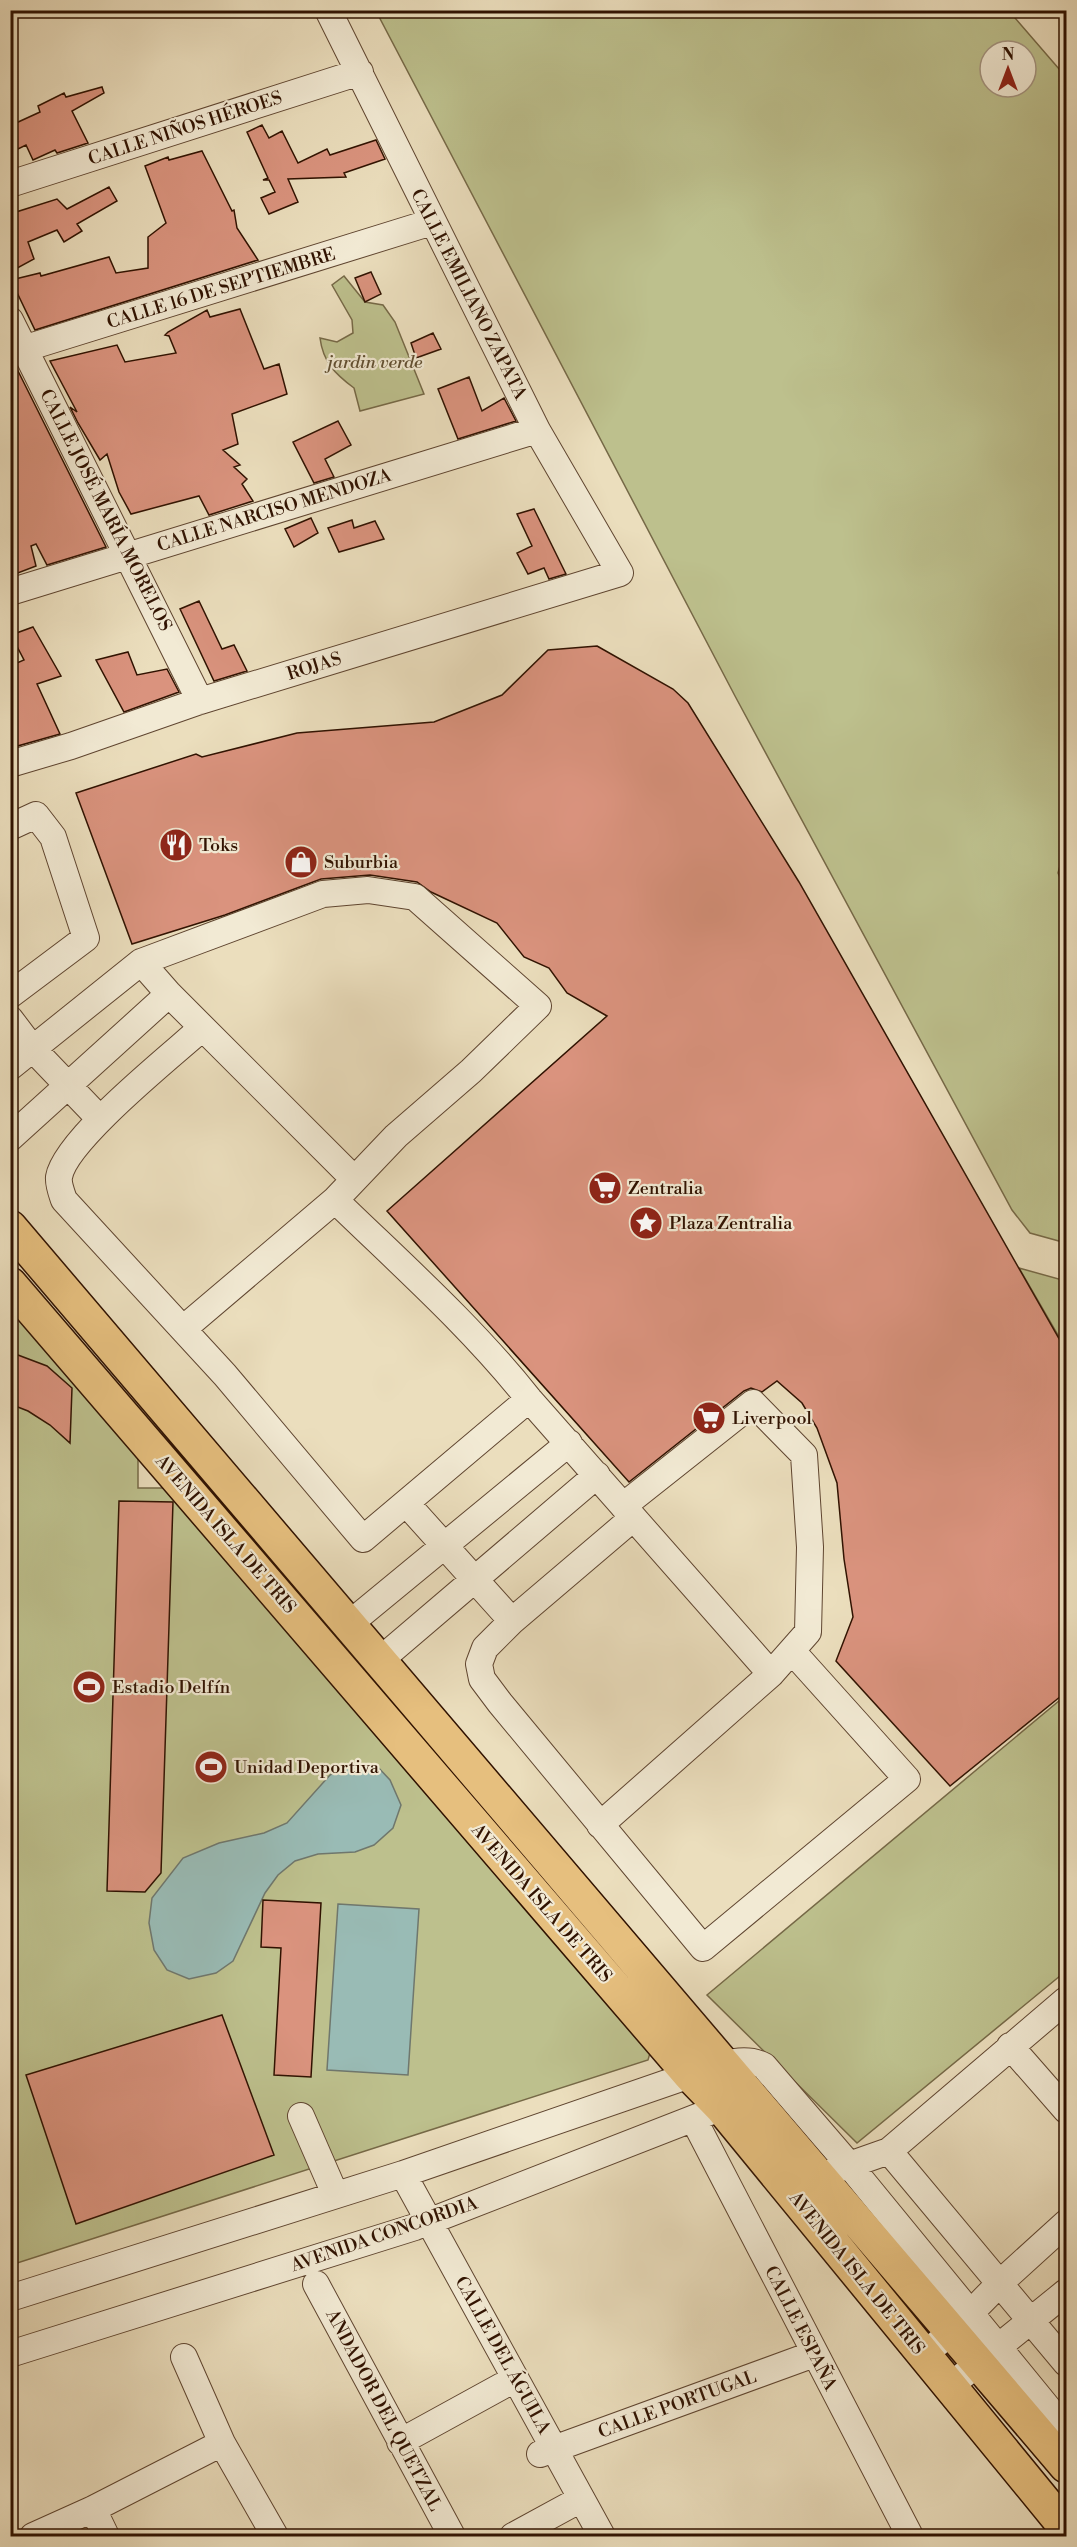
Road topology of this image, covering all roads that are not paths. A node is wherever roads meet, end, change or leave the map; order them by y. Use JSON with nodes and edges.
{"nodes":[{"id":1,"x":328,"y":10,"type":"edge"},
{"id":2,"x":360,"y":72,"type":"junction"},
{"id":3,"x":10,"y":184,"type":"edge"},
{"id":4,"x":432,"y":222,"type":"junction"},
{"id":5,"x":10,"y":320,"type":"edge"},
{"id":6,"x":18,"y":351,"type":"edge"},
{"id":7,"x":537,"y":430,"type":"junction"},
{"id":8,"x":128,"y":554,"type":"junction"},
{"id":9,"x":620,"y":573,"type":"joint"},
{"id":10,"x":10,"y":592,"type":"edge"},
{"id":11,"x":200,"y":701,"type":"junction"},
{"id":12,"x":10,"y":764,"type":"edge"},
{"id":13,"x":10,"y":827,"type":"edge"},
{"id":14,"x":141,"y":962,"type":"junction"},
{"id":15,"x":169,"y":994,"type":"junction"},
{"id":16,"x":10,"y":995,"type":"edge"},
{"id":17,"x":10,"y":1019,"type":"edge"},
{"id":18,"x":202,"y":1028,"type":"junction"},
{"id":19,"x":32,"y":1048,"type":"junction"},
{"id":20,"x":10,"y":1067,"type":"edge"},
{"id":21,"x":69,"y":1086,"type":"junction"},
{"id":22,"x":100,"y":1119,"type":"junction"},
{"id":23,"x":10,"y":1138,"type":"edge"},
{"id":24,"x":353,"y":1178,"type":"junction"},
{"id":25,"x":335,"y":1200,"type":"junction"},
{"id":26,"x":10,"y":1227,"type":"edge"},
{"id":27,"x":10,"y":1284,"type":"edge"},
{"id":28,"x":183,"y":1329,"type":"junction"},
{"id":29,"x":529,"y":1399,"type":"junction"},
{"id":30,"x":569,"y":1443,"type":"junction"},
{"id":31,"x":597,"y":1474,"type":"junction"},
{"id":32,"x":406,"y":1503,"type":"junction"},
{"id":33,"x":628,"y":1512,"type":"junction"},
{"id":34,"x":445,"y":1545,"type":"junction"},
{"id":35,"x":474,"y":1579,"type":"junction"},
{"id":36,"x":512,"y":1622,"type":"junction"},
{"id":37,"x":348,"y":1625,"type":"junction"},
{"id":38,"x":792,"y":1651,"type":"junction"},
{"id":39,"x":379,"y":1661,"type":"junction"},
{"id":40,"x":771,"y":1674,"type":"junction"},
{"id":41,"x":600,"y":1825,"type":"junction"},
{"id":42,"x":1066,"y":2000,"type":"edge"},
{"id":43,"x":1010,"y":2046,"type":"junction"},
{"id":44,"x":725,"y":2065,"type":"junction"},
{"id":45,"x":690,"y":2075,"type":"junction"},
{"id":46,"x":722,"y":2108,"type":"junction"},
{"id":47,"x":1066,"y":2110,"type":"edge"},
{"id":48,"x":301,"y":2116,"type":"dead end"},
{"id":49,"x":889,"y":2151,"type":"junction"},
{"id":50,"x":850,"y":2166,"type":"junction"},
{"id":51,"x":818,"y":2175,"type":"junction"},
{"id":52,"x":396,"y":2176,"type":"junction"},
{"id":53,"x":336,"y":2194,"type":"junction"},
{"id":54,"x":1066,"y":2223,"type":"edge"},
{"id":55,"x":422,"y":2224,"type":"junction"},
{"id":56,"x":999,"y":2283,"type":"junction"},
{"id":57,"x":316,"y":2284,"type":"dead end"},
{"id":58,"x":1066,"y":2292,"type":"edge"},
{"id":59,"x":10,"y":2298,"type":"edge"},
{"id":60,"x":1031,"y":2321,"type":"junction"},
{"id":61,"x":961,"y":2323,"type":"junction"},
{"id":62,"x":10,"y":2354,"type":"edge"},
{"id":63,"x":814,"y":2354,"type":"junction"},
{"id":64,"x":924,"y":2354,"type":"junction"},
{"id":65,"x":989,"y":2356,"type":"junction"},
{"id":66,"x":184,"y":2357,"type":"dead end"},
{"id":67,"x":1066,"y":2363,"type":"edge"},
{"id":68,"x":502,"y":2386,"type":"junction"},
{"id":69,"x":950,"y":2386,"type":"junction"},
{"id":70,"x":1066,"y":2430,"type":"edge"},
{"id":71,"x":400,"y":2442,"type":"junction"},
{"id":72,"x":222,"y":2443,"type":"junction"},
{"id":73,"x":548,"y":2451,"type":"junction"},
{"id":74,"x":1066,"y":2466,"type":"edge"},
{"id":75,"x":575,"y":2502,"type":"junction"},
{"id":76,"x":93,"y":2509,"type":"junction"},
{"id":77,"x":1066,"y":2528,"type":"edge"},
{"id":78,"x":33,"y":2536,"type":"edge"},
{"id":79,"x":106,"y":2536,"type":"edge"},
{"id":80,"x":275,"y":2536,"type":"edge"},
{"id":81,"x":452,"y":2536,"type":"edge"},
{"id":82,"x":513,"y":2536,"type":"edge"},
{"id":83,"x":585,"y":2536,"type":"edge"},
{"id":84,"x":602,"y":2536,"type":"edge"},
{"id":85,"x":910,"y":2536,"type":"edge"}],
"edges":[{"from":1,"to":2,"type":"street","name":"CALLE EMILIANO ZAPATA"},
{"from":2,"to":3,"type":"street","name":"CALLE NIÑOS HÉROES"},
{"from":2,"to":4,"type":"street","name":"CALLE EMILIANO ZAPATA"},
{"from":4,"to":6,"type":"street","name":"CALLE 16 DE SEPTIEMBRE"},
{"from":4,"to":7,"type":"street","name":"CALLE EMILIANO ZAPATA"},
{"from":5,"to":6,"type":"street","name":"CALLE JOSÉ MARÍA MORELOS"},
{"from":6,"to":8,"type":"street","name":"CALLE JOSÉ MARÍA MORELOS"},
{"from":7,"to":8,"type":"street","name":"CALLE NARCISO MENDOZA"},
{"from":7,"to":9,"type":"street","name":"CALLE EMILIANO ZAPATA"},
{"from":8,"to":10,"type":"street","name":"CALLE NARCISO MENDOZA"},
{"from":8,"to":11,"type":"street","name":"CALLE JOSÉ MARÍA MORELOS"},
{"from":9,"to":11,"type":"street","name":"ROJAS"},
{"from":11,"to":12,"type":"street","name":"ROJAS"},
{"from":13,"to":16,"type":"street"},
{"from":14,"to":15,"type":"street"},
{"from":14,"to":19,"type":"street"},
{"from":14,"to":24,"type":"street"},
{"from":15,"to":18,"type":"street"},
{"from":15,"to":21,"type":"street"},
{"from":17,"to":19,"type":"street"},
{"from":18,"to":22,"type":"street"},
{"from":18,"to":24,"type":"street"},
{"from":19,"to":20,"type":"street"},
{"from":19,"to":21,"type":"street"},
{"from":21,"to":22,"type":"street"},
{"from":21,"to":23,"type":"street"},
{"from":22,"to":28,"type":"street"},
{"from":24,"to":25,"type":"street"},
{"from":25,"to":28,"type":"street"},
{"from":25,"to":29,"type":"street"},
{"from":26,"to":37,"type":"main road","name":"AVENIDA ISLA DE TRIS"},
{"from":27,"to":45,"type":"main road","name":"AVENIDA ISLA DE TRIS"},
{"from":28,"to":32,"type":"street"},
{"from":29,"to":30,"type":"street"},
{"from":29,"to":32,"type":"street"},
{"from":30,"to":31,"type":"street"},
{"from":30,"to":34,"type":"street"},
{"from":31,"to":33,"type":"street"},
{"from":31,"to":35,"type":"street"},
{"from":32,"to":34,"type":"street"},
{"from":33,"to":36,"type":"street"},
{"from":33,"to":38,"type":"street"},
{"from":33,"to":40,"type":"street"},
{"from":34,"to":35,"type":"street"},
{"from":34,"to":37,"type":"street"},
{"from":35,"to":36,"type":"street"},
{"from":35,"to":39,"type":"street"},
{"from":36,"to":41,"type":"street"},
{"from":37,"to":39,"type":"main road","name":"AVENIDA ISLA DE TRIS"},
{"from":38,"to":40,"type":"street"},
{"from":38,"to":41,"type":"street"},
{"from":39,"to":44,"type":"main road","name":"AVENIDA ISLA DE TRIS"},
{"from":40,"to":41,"type":"street"},
{"from":42,"to":43,"type":"street"},
{"from":43,"to":47,"type":"street"},
{"from":43,"to":49,"type":"street"},
{"from":44,"to":45,"type":"street"},
{"from":44,"to":46,"type":"main road","name":"AVENIDA ISLA DE TRIS"},
{"from":44,"to":50,"type":"street"},
{"from":45,"to":46,"type":"main road","name":"AVENIDA ISLA DE TRIS"},
{"from":45,"to":52,"type":"street"},
{"from":46,"to":51,"type":"main road","name":"AVENIDA ISLA DE TRIS"},
{"from":46,"to":55,"type":"street","name":"AVENIDA CONCORDIA"},
{"from":46,"to":63,"type":"street","name":"CALLE ESPAÑA"},
{"from":46,"to":64,"type":"main road","name":"AVENIDA ISLA DE TRIS"},
{"from":48,"to":53,"type":"street"},
{"from":49,"to":50,"type":"street"},
{"from":49,"to":56,"type":"street"},
{"from":50,"to":51,"type":"street"},
{"from":50,"to":61,"type":"street"},
{"from":51,"to":61,"type":"main road","name":"AVENIDA ISLA DE TRIS"},
{"from":52,"to":53,"type":"street"},
{"from":52,"to":55,"type":"street","name":"CALLE DEL ÁGUILA"},
{"from":53,"to":59,"type":"street"},
{"from":54,"to":56,"type":"street"},
{"from":55,"to":62,"type":"street","name":"AVENIDA CONCORDIA"},
{"from":55,"to":68,"type":"street","name":"CALLE DEL ÁGUILA"},
{"from":55,"to":73,"type":"street","name":"CALLE DEL ÁGUILA"},
{"from":56,"to":60,"type":"street"},
{"from":56,"to":61,"type":"street"},
{"from":57,"to":71,"type":"street","name":"ANDADOR DEL QUETZAL"},
{"from":58,"to":60,"type":"street"},
{"from":60,"to":65,"type":"street"},
{"from":60,"to":67,"type":"street"},
{"from":61,"to":64,"type":"street"},
{"from":61,"to":65,"type":"main road","name":"AVENIDA ISLA DE TRIS"},
{"from":63,"to":73,"type":"street","name":"CALLE PORTUGAL"},
{"from":63,"to":85,"type":"street","name":"CALLE ESPAÑA"},
{"from":64,"to":69,"type":"main road","name":"AVENIDA ISLA DE TRIS"},
{"from":65,"to":69,"type":"street"},
{"from":65,"to":70,"type":"street"},
{"from":65,"to":74,"type":"main road","name":"AVENIDA ISLA DE TRIS"},
{"from":66,"to":72,"type":"street"},
{"from":68,"to":71,"type":"street"},
{"from":68,"to":73,"type":"street","name":"CALLE DEL ÁGUILA"},
{"from":69,"to":77,"type":"main road","name":"AVENIDA ISLA DE TRIS"},
{"from":71,"to":81,"type":"street","name":"ANDADOR DEL QUETZAL"},
{"from":72,"to":76,"type":"street"},
{"from":72,"to":80,"type":"street"},
{"from":73,"to":75,"type":"street","name":"CALLE DEL ÁGUILA"},
{"from":75,"to":82,"type":"street"},
{"from":75,"to":83,"type":"street","name":"CALLE DEL ÁGUILA"},
{"from":75,"to":84,"type":"street","name":"CALLE DEL ÁGUILA"},
{"from":76,"to":78,"type":"street"},
{"from":76,"to":79,"type":"street"}]}
